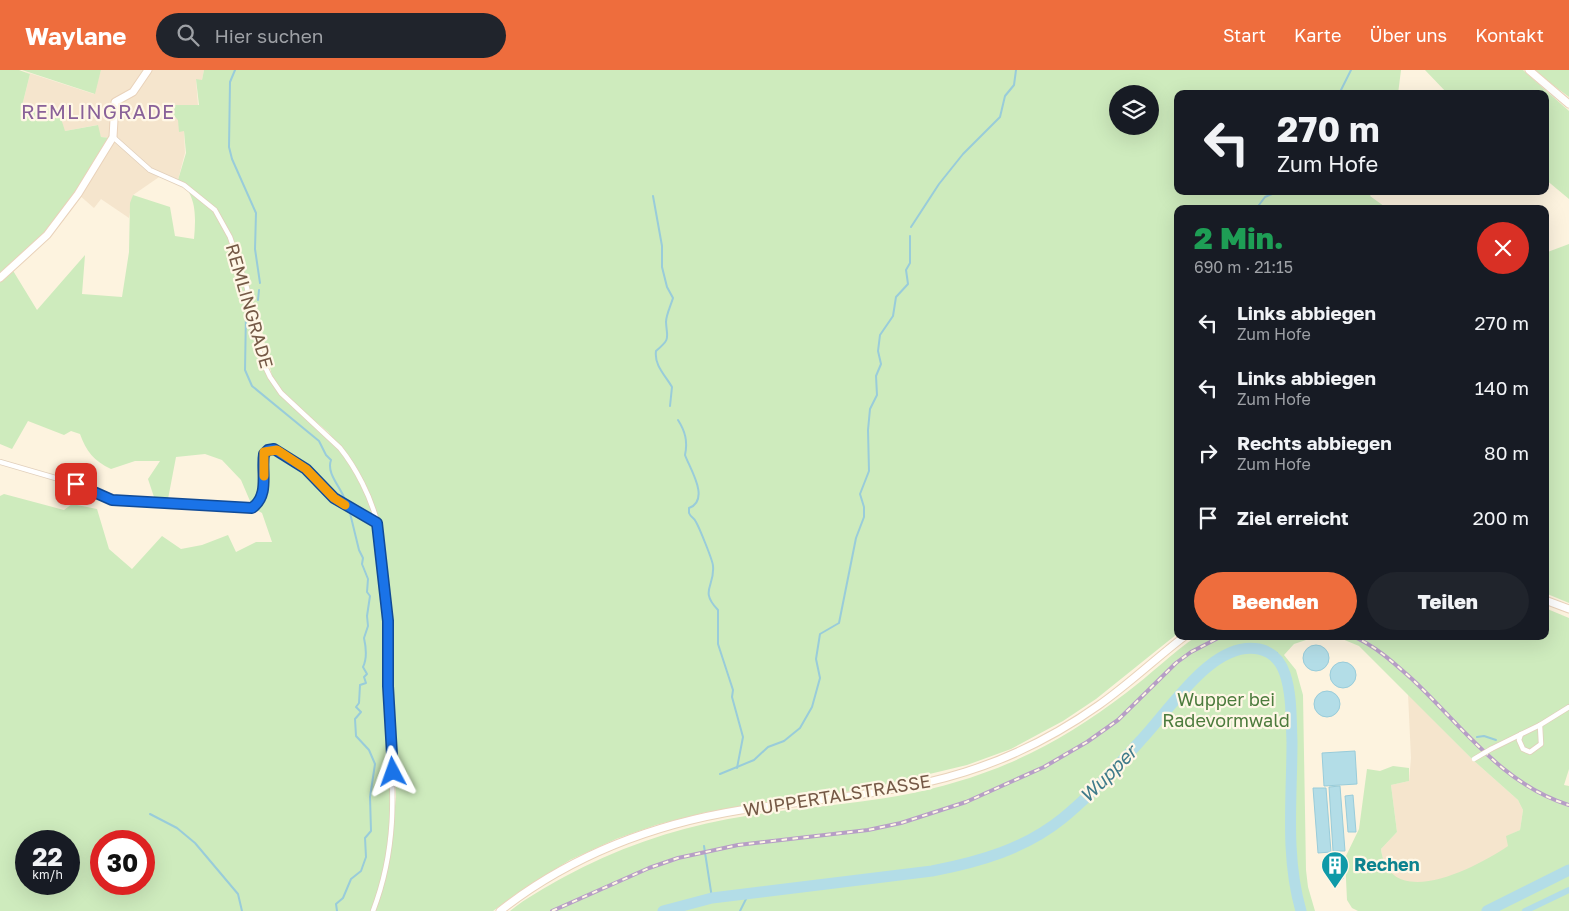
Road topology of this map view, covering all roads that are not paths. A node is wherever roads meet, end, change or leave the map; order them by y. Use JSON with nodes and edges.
{"nodes":[{"id":1,"x":148,"y":70,"type":"edge"},
{"id":2,"x":1529,"y":70,"type":"edge"},
{"id":3,"x":1569,"y":104,"type":"edge"},
{"id":4,"x":113,"y":137,"type":"junction"},
{"id":5,"x":0,"y":278,"type":"edge"},
{"id":6,"x":0,"y":462,"type":"edge"},
{"id":7,"x":377,"y":523,"type":"junction"},
{"id":8,"x":1549,"y":602,"type":"edge"},
{"id":9,"x":1569,"y":609,"type":"edge"},
{"id":10,"x":1180,"y":640,"type":"edge"},
{"id":11,"x":1569,"y":707,"type":"edge"},
{"id":12,"x":1540,"y":725,"type":"junction"},
{"id":13,"x":1521,"y":734,"type":"junction"},
{"id":14,"x":1474,"y":758,"type":"dead end"},
{"id":15,"x":373,"y":911,"type":"edge"},
{"id":16,"x":500,"y":911,"type":"edge"}],
"edges":[{"from":1,"to":4,"type":"main road"},
{"from":2,"to":3,"type":"main road"},
{"from":4,"to":5,"type":"main road"},
{"from":4,"to":7,"type":"street","name":"REMLINGRADE"},
{"from":6,"to":7,"type":"street"},
{"from":7,"to":15,"type":"street","name":"REMLINGRADE"},
{"from":8,"to":9,"type":"main road"},
{"from":10,"to":16,"type":"main road","name":"WUPPERTALSTRASSE"},
{"from":11,"to":12,"type":"street"},
{"from":12,"to":13,"type":"street"},
{"from":12,"to":13,"type":"street"},
{"from":13,"to":14,"type":"street","bridge":true}]}
